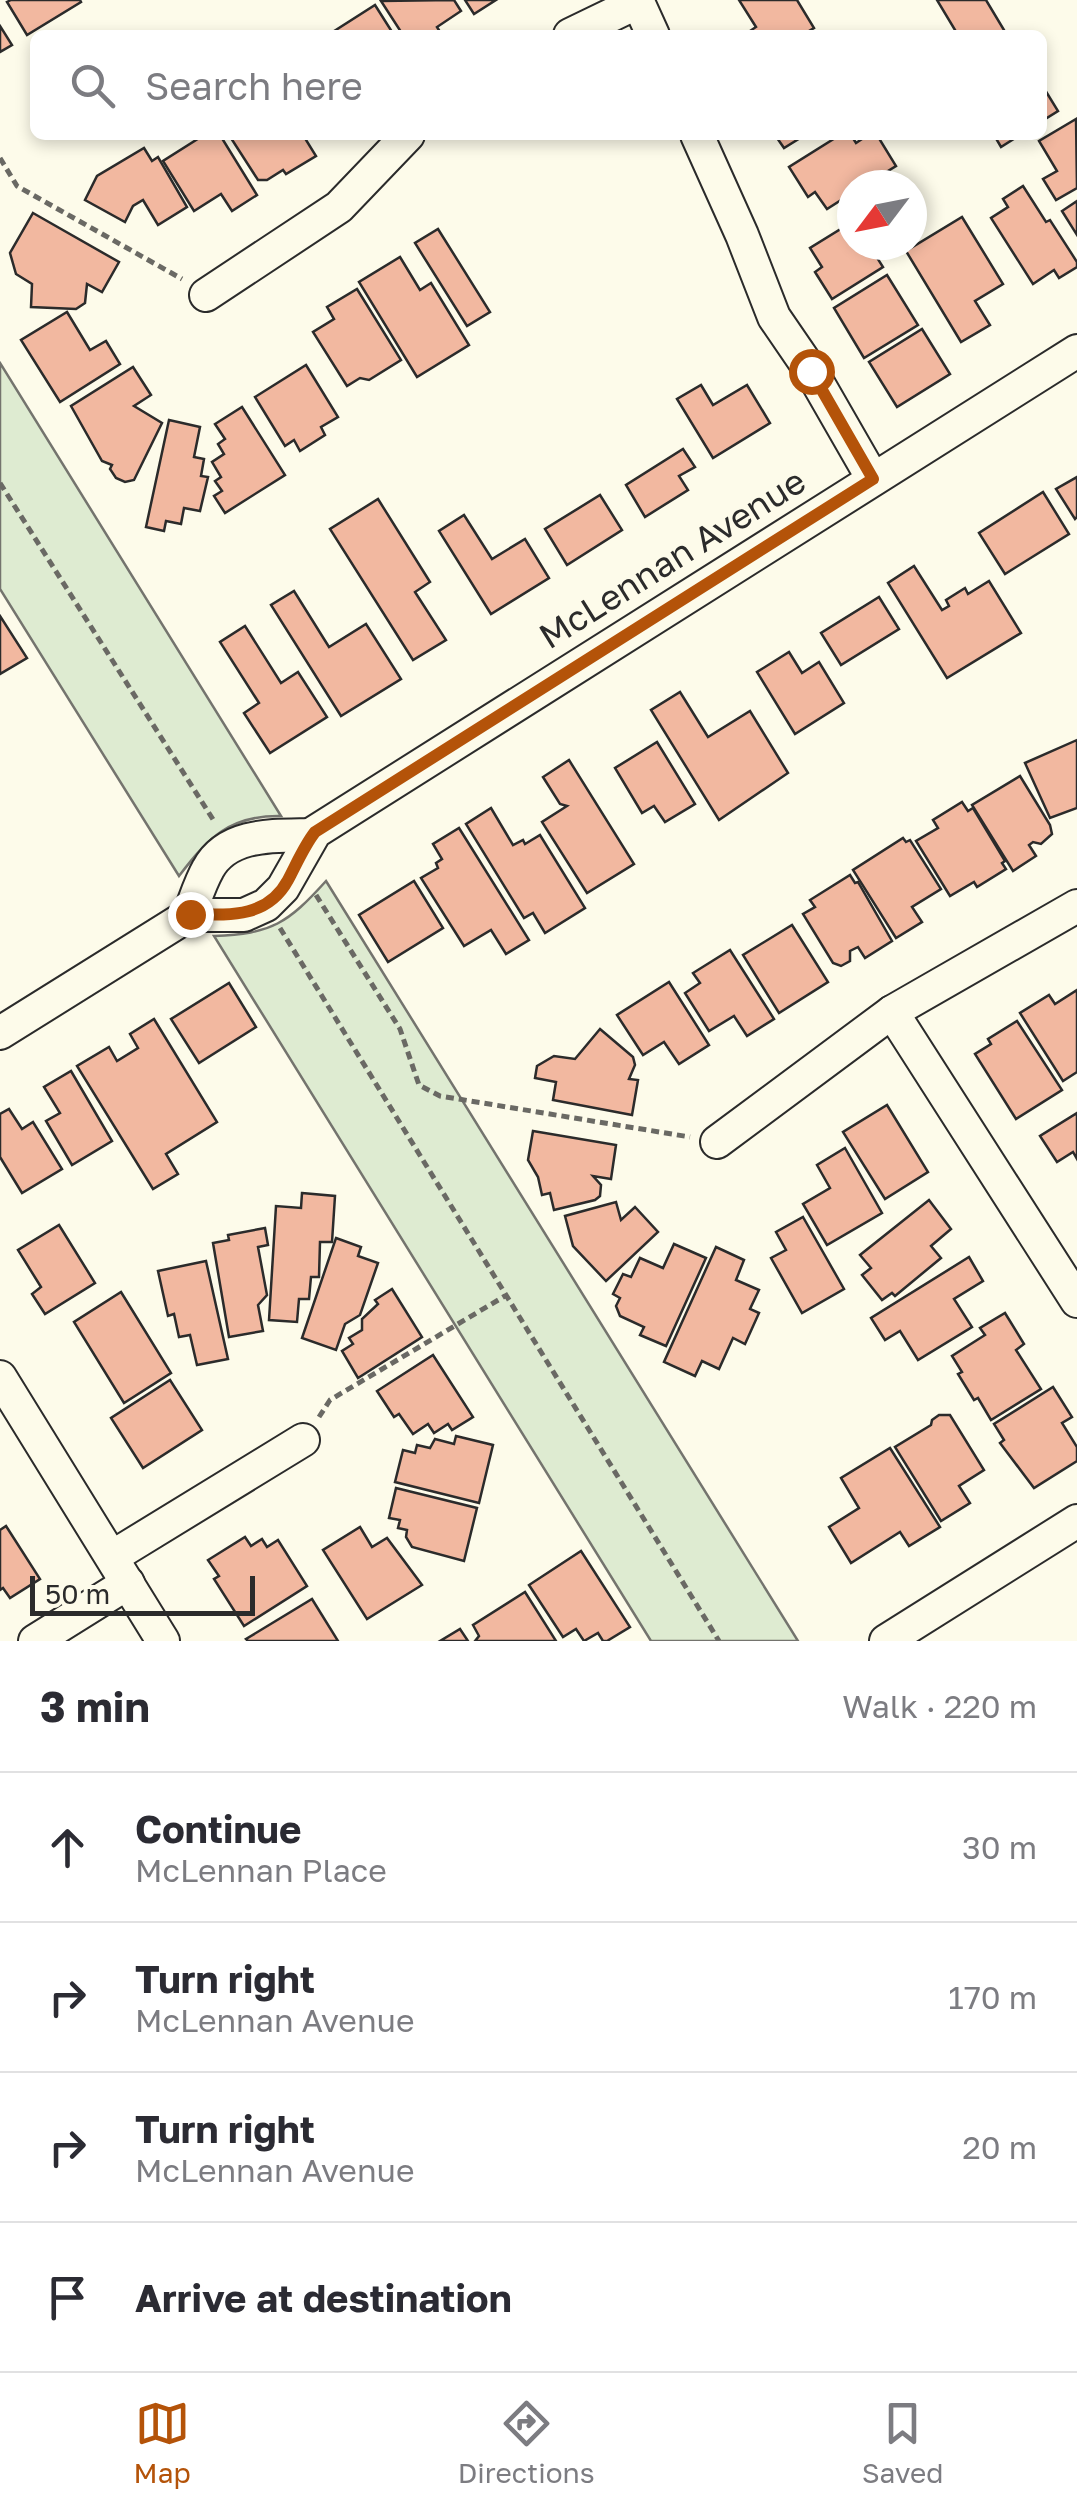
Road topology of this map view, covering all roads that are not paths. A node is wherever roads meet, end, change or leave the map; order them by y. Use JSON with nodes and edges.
{"nodes":[{"id":1,"x":580,"y":30,"type":"edge"},
{"id":2,"x":650,"y":30,"type":"edge"},
{"id":3,"x":403,"y":140,"type":"edge"},
{"id":4,"x":700,"y":140,"type":"edge"},
{"id":5,"x":206,"y":295,"type":"road end"},
{"id":6,"x":1077,"y":351,"type":"edge"},
{"id":7,"x":873,"y":479,"type":"junction"},
{"id":8,"x":312,"y":835,"type":"junction"},
{"id":9,"x":1077,"y":906,"type":"edge"},
{"id":10,"x":190,"y":914,"type":"junction"},
{"id":11,"x":892,"y":1012,"type":"junction"},
{"id":12,"x":0,"y":1033,"type":"edge"},
{"id":13,"x":717,"y":1142,"type":"road end"},
{"id":14,"x":1077,"y":1301,"type":"edge"},
{"id":15,"x":0,"y":1377,"type":"edge"},
{"id":16,"x":304,"y":1440,"type":"road end"},
{"id":17,"x":1077,"y":1521,"type":"edge"},
{"id":18,"x":120,"y":1570,"type":"junction"},
{"id":19,"x":35,"y":1641,"type":"edge"},
{"id":20,"x":164,"y":1641,"type":"edge"},
{"id":21,"x":886,"y":1641,"type":"edge"}],
"edges":[{"from":1,"to":2,"type":"street"},
{"from":3,"to":5,"type":"street"},
{"from":4,"to":7,"type":"street"},
{"from":6,"to":7,"type":"street","name":"McLennan Avenue"},
{"from":7,"to":8,"type":"street","name":"McLennan Avenue"},
{"from":8,"to":10,"type":"street","name":"McLennan Avenue"},
{"from":8,"to":10,"type":"street"},
{"from":9,"to":11,"type":"street"},
{"from":10,"to":12,"type":"street"},
{"from":11,"to":13,"type":"street"},
{"from":11,"to":14,"type":"street"},
{"from":15,"to":18,"type":"street"},
{"from":16,"to":18,"type":"street"},
{"from":17,"to":21,"type":"street"},
{"from":18,"to":19,"type":"street"},
{"from":18,"to":20,"type":"street"}]}
